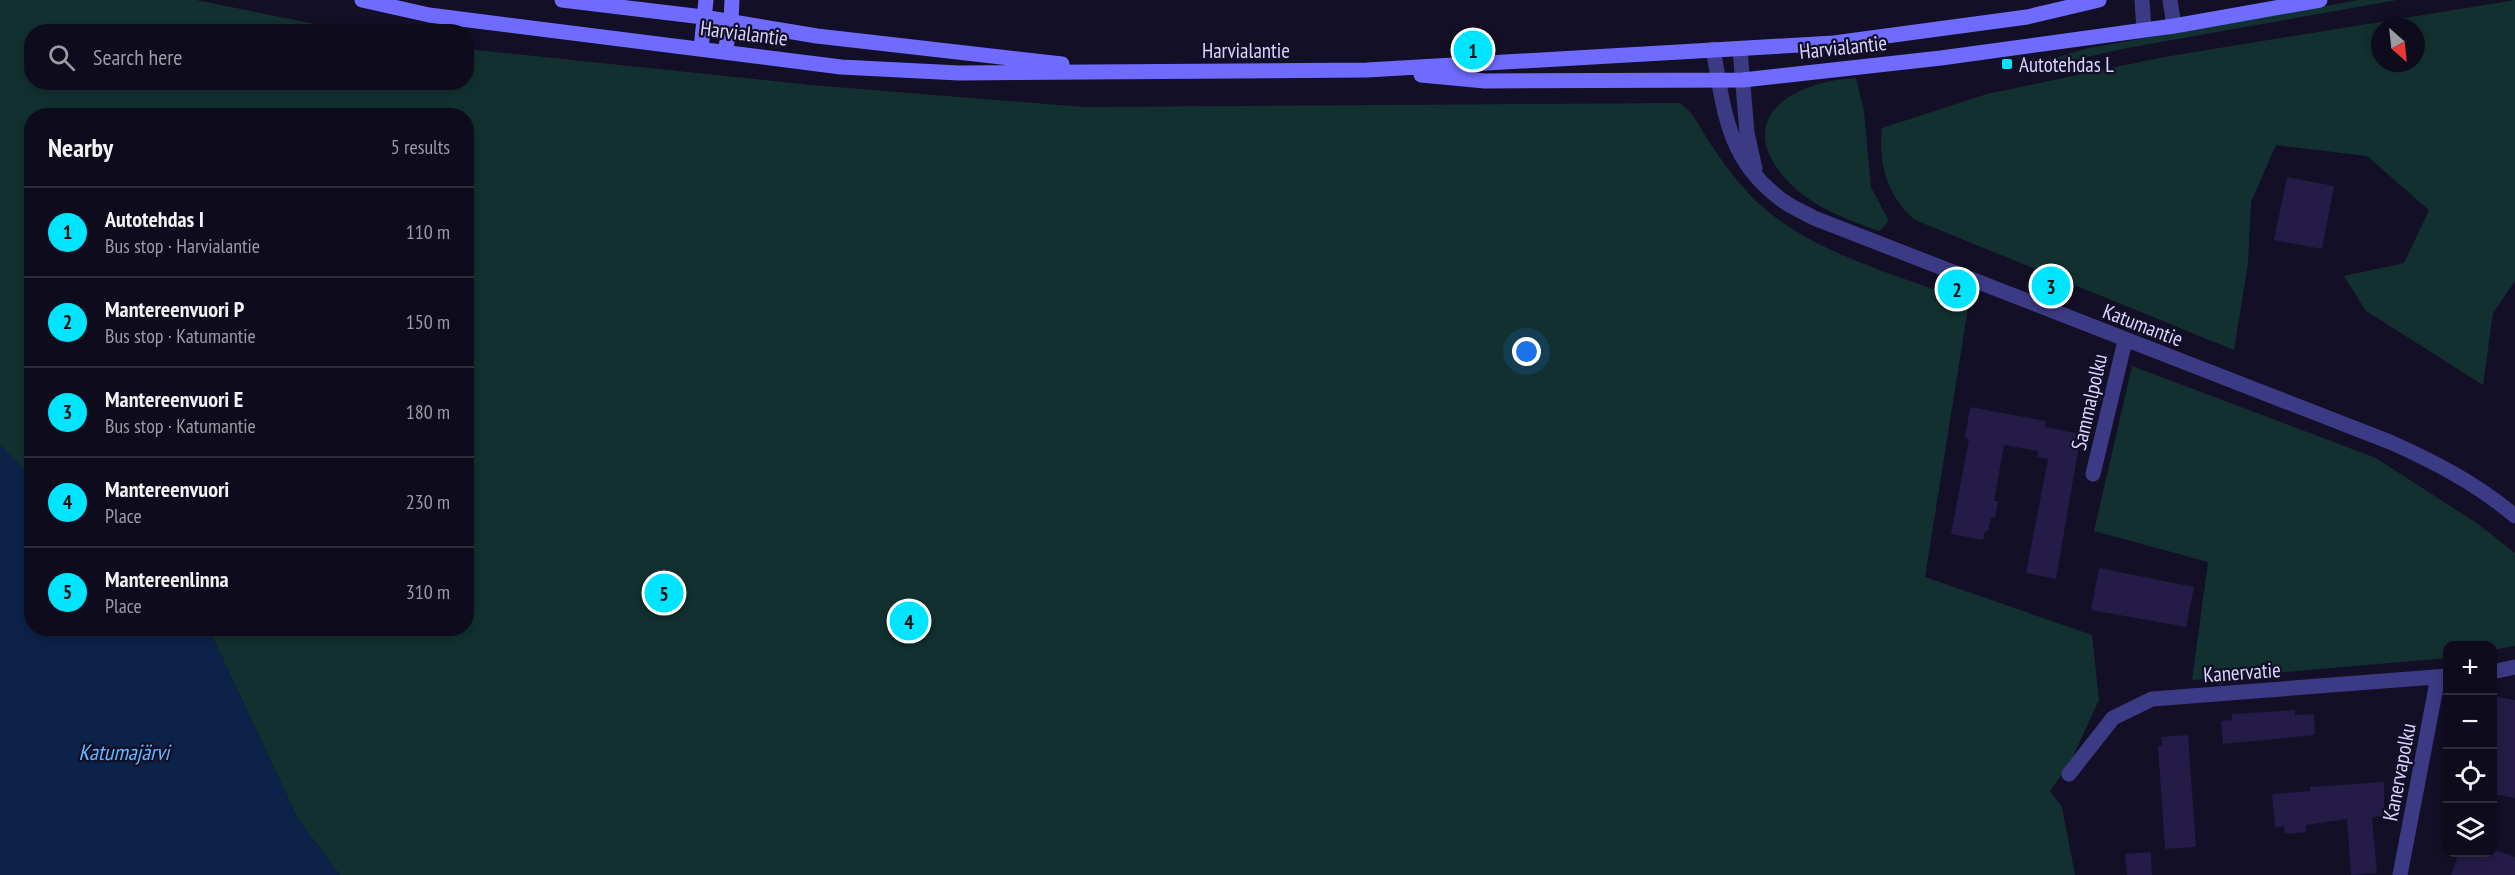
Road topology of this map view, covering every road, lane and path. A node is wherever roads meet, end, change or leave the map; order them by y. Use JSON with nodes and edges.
{"nodes":[{"id":1,"x":362,"y":0,"type":"edge"},
{"id":2,"x":562,"y":0,"type":"edge"},
{"id":3,"x":706,"y":0,"type":"edge"},
{"id":4,"x":732,"y":0,"type":"edge"},
{"id":5,"x":2099,"y":0,"type":"edge"},
{"id":6,"x":2142,"y":0,"type":"edge"},
{"id":7,"x":2170,"y":0,"type":"edge"},
{"id":8,"x":2320,"y":0,"type":"edge"},
{"id":9,"x":703,"y":16,"type":"junction"},
{"id":10,"x":731,"y":21,"type":"junction"},
{"id":11,"x":2174,"y":26,"type":"junction"},
{"id":12,"x":2144,"y":29,"type":"junction"},
{"id":13,"x":701,"y":49,"type":"junction"},
{"id":14,"x":1713,"y":49,"type":"junction"},
{"id":15,"x":1740,"y":49,"type":"junction"},
{"id":16,"x":725,"y":52,"type":"junction"},
{"id":17,"x":1367,"y":70,"type":"junction"},
{"id":18,"x":1124,"y":72,"type":"junction"},
{"id":19,"x":1718,"y":79,"type":"junction"},
{"id":20,"x":1743,"y":80,"type":"junction"},
{"id":21,"x":1756,"y":174,"type":"junction"},
{"id":22,"x":2125,"y":340,"type":"junction"},
{"id":23,"x":2093,"y":474,"type":"dead end"},
{"id":24,"x":2515,"y":516,"type":"edge"},
{"id":25,"x":2515,"y":668,"type":"edge"},
{"id":26,"x":2497,"y":671,"type":"edge"},
{"id":27,"x":2443,"y":677,"type":"edge"},
{"id":28,"x":2069,"y":774,"type":"dead end"},
{"id":29,"x":2400,"y":875,"type":"edge"}],
"edges":[{"from":1,"to":13,"type":"main road","name":"Harvialantie"},
{"from":2,"to":9,"type":"main road","name":"Harvialantie"},
{"from":3,"to":9,"type":"main road"},
{"from":4,"to":10,"type":"main road"},
{"from":5,"to":15,"type":"main road","name":"Harvialantie"},
{"from":6,"to":12,"type":"street"},
{"from":7,"to":11,"type":"street"},
{"from":8,"to":11,"type":"main road","name":"Harvialantie"},
{"from":9,"to":10,"type":"main road","name":"Harvialantie"},
{"from":9,"to":13,"type":"main road"},
{"from":10,"to":16,"type":"main road"},
{"from":10,"to":18,"type":"main road","name":"Harvialantie"},
{"from":11,"to":12,"type":"main road","name":"Harvialantie"},
{"from":12,"to":20,"type":"main road","name":"Harvialantie"},
{"from":13,"to":16,"type":"main road","name":"Harvialantie"},
{"from":14,"to":15,"type":"main road","name":"Harvialantie"},
{"from":14,"to":17,"type":"main road","name":"Harvialantie"},
{"from":14,"to":19,"type":"street","name":"Katumantie"},
{"from":15,"to":20,"type":"street"},
{"from":16,"to":18,"type":"main road","name":"Harvialantie"},
{"from":17,"to":18,"type":"main road","name":"Harvialantie"},
{"from":17,"to":19,"type":"main road","name":"Harvialantie"},
{"from":19,"to":20,"type":"main road","name":"Harvialantie"},
{"from":19,"to":21,"type":"street","name":"Katumantie"},
{"from":20,"to":21,"type":"street"},
{"from":21,"to":22,"type":"street","name":"Katumantie"},
{"from":22,"to":23,"type":"street","name":"Sammalpolku"},
{"from":22,"to":24,"type":"street","name":"Katumantie"},
{"from":25,"to":26,"type":"street"},
{"from":27,"to":28,"type":"street","name":"Kanervatie"},
{"from":27,"to":29,"type":"street","name":"Kanervapolku"}]}
